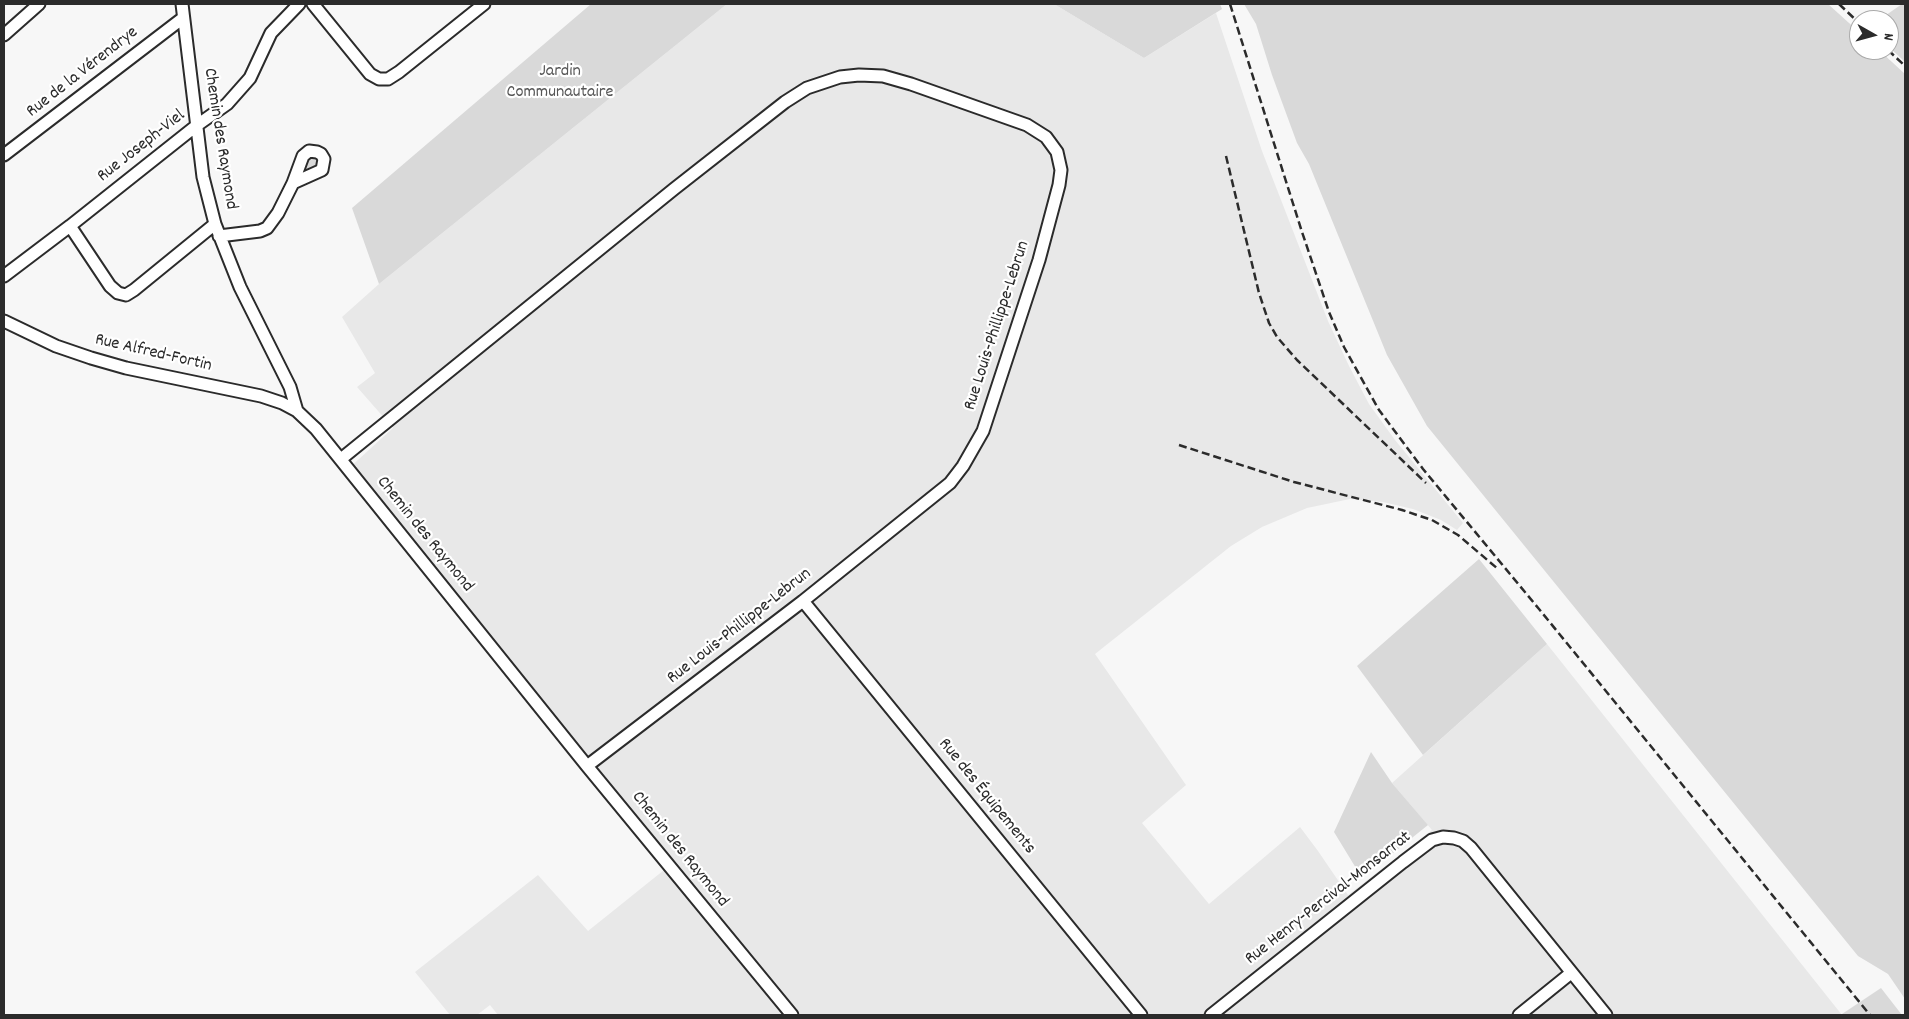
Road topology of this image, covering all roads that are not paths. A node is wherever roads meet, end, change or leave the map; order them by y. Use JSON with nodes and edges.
{"nodes":[{"id":1,"x":39,"y":4,"type":"edge"},
{"id":2,"x":182,"y":4,"type":"edge"},
{"id":3,"x":299,"y":4,"type":"edge"},
{"id":4,"x":313,"y":4,"type":"edge"},
{"id":5,"x":484,"y":4,"type":"edge"},
{"id":6,"x":183,"y":18,"type":"junction"},
{"id":7,"x":4,"y":35,"type":"edge"},
{"id":8,"x":196,"y":126,"type":"junction"},
{"id":9,"x":4,"y":155,"type":"edge"},
{"id":10,"x":293,"y":183,"type":"dead end"},
{"id":11,"x":216,"y":224,"type":"junction"},
{"id":12,"x":70,"y":226,"type":"junction"},
{"id":13,"x":219,"y":236,"type":"junction"},
{"id":14,"x":4,"y":276,"type":"edge"},
{"id":15,"x":4,"y":322,"type":"edge"},
{"id":16,"x":297,"y":411,"type":"junction"},
{"id":17,"x":341,"y":459,"type":"junction"},
{"id":18,"x":803,"y":601,"type":"junction"},
{"id":19,"x":587,"y":766,"type":"junction"},
{"id":20,"x":1571,"y":973,"type":"junction"},
{"id":21,"x":792,"y":1015,"type":"edge"},
{"id":22,"x":1141,"y":1015,"type":"edge"},
{"id":23,"x":1211,"y":1015,"type":"edge"},
{"id":24,"x":1519,"y":1015,"type":"edge"},
{"id":25,"x":1606,"y":1015,"type":"edge"}],
"edges":[{"from":1,"to":7,"type":"street"},
{"from":2,"to":6,"type":"street","name":"Chemin des Raymond"},
{"from":3,"to":8,"type":"street","name":"Rue Joseph-Viel"},
{"from":4,"to":5,"type":"street"},
{"from":6,"to":8,"type":"street","name":"Chemin des Raymond"},
{"from":6,"to":9,"type":"street","name":"Rue de la Vérendrye"},
{"from":8,"to":11,"type":"street","name":"Chemin des Raymond"},
{"from":8,"to":12,"type":"street","name":"Rue Joseph-Viel"},
{"from":10,"to":13,"type":"street"},
{"from":11,"to":12,"type":"street"},
{"from":11,"to":13,"type":"street","name":"Chemin des Raymond"},
{"from":12,"to":14,"type":"street","name":"Rue Joseph-Viel"},
{"from":13,"to":16,"type":"street","name":"Chemin des Raymond"},
{"from":15,"to":16,"type":"street","name":"Rue Alfred-Fortin"},
{"from":16,"to":17,"type":"street","name":"Chemin des Raymond"},
{"from":17,"to":18,"type":"street","name":"Rue Louis-Phillippe-Lebrun"},
{"from":17,"to":19,"type":"street","name":"Chemin des Raymond"},
{"from":18,"to":19,"type":"street","name":"Rue Louis-Phillippe-Lebrun"},
{"from":18,"to":22,"type":"street","name":"Rue des Équipements"},
{"from":19,"to":21,"type":"street","name":"Chemin des Raymond"},
{"from":20,"to":23,"type":"street","name":"Rue Henry-Percival-Monsarrat"},
{"from":20,"to":24,"type":"street"},
{"from":20,"to":25,"type":"street","name":"Rue Henry-Percival-Monsarrat"}]}
